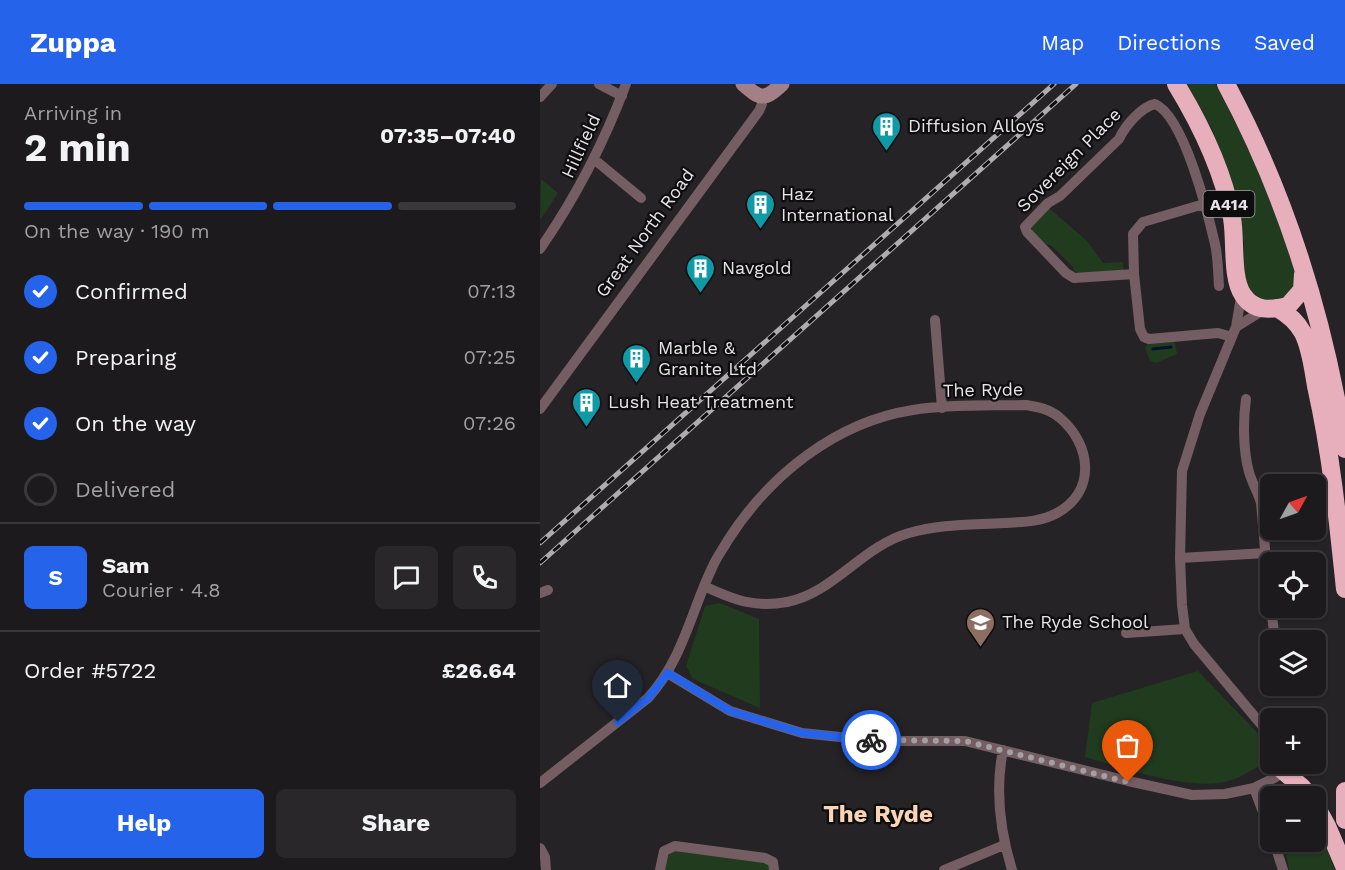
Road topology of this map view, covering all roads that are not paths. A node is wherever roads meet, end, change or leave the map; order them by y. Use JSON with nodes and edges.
{"nodes":[{"id":1,"x":552,"y":84,"type":"edge"},
{"id":2,"x":599,"y":84,"type":"edge"},
{"id":3,"x":626,"y":84,"type":"edge"},
{"id":4,"x":742,"y":84,"type":"edge"},
{"id":5,"x":782,"y":84,"type":"edge"},
{"id":6,"x":1176,"y":84,"type":"edge"},
{"id":7,"x":1226,"y":84,"type":"edge"},
{"id":8,"x":622,"y":96,"type":"junction"},
{"id":9,"x":540,"y":97,"type":"edge"},
{"id":10,"x":761,"y":97,"type":"junction"},
{"id":11,"x":595,"y":160,"type":"junction"},
{"id":12,"x":641,"y":198,"type":"dead end"},
{"id":13,"x":1204,"y":204,"type":"junction"},
{"id":14,"x":540,"y":249,"type":"edge"},
{"id":15,"x":1303,"y":272,"type":"junction"},
{"id":16,"x":1134,"y":274,"type":"junction"},
{"id":17,"x":1219,"y":286,"type":"dead end"},
{"id":18,"x":1243,"y":296,"type":"junction"},
{"id":19,"x":1271,"y":309,"type":"junction"},
{"id":20,"x":934,"y":320,"type":"dead end"},
{"id":21,"x":1234,"y":332,"type":"junction"},
{"id":22,"x":1246,"y":399,"type":"dead end"},
{"id":23,"x":942,"y":408,"type":"junction"},
{"id":24,"x":540,"y":410,"type":"edge"},
{"id":25,"x":1345,"y":449,"type":"edge"},
{"id":26,"x":1266,"y":552,"type":"edge"},
{"id":27,"x":1260,"y":553,"type":"edge"},
{"id":28,"x":1180,"y":558,"type":"junction"},
{"id":29,"x":704,"y":586,"type":"junction"},
{"id":30,"x":1345,"y":590,"type":"edge"},
{"id":31,"x":1185,"y":629,"type":"junction"},
{"id":32,"x":1126,"y":633,"type":"dead end"},
{"id":33,"x":668,"y":673,"type":"junction"},
{"id":34,"x":1260,"y":723,"type":"edge"},
{"id":35,"x":1003,"y":750,"type":"junction"},
{"id":36,"x":1278,"y":774,"type":"edge"},
{"id":37,"x":1290,"y":774,"type":"edge"},
{"id":38,"x":540,"y":783,"type":"edge"},
{"id":39,"x":1301,"y":786,"type":"edge"},
{"id":40,"x":1254,"y":788,"type":"junction"},
{"id":41,"x":1345,"y":791,"type":"edge"},
{"id":42,"x":1260,"y":804,"type":"edge"},
{"id":43,"x":1345,"y":820,"type":"edge"},
{"id":44,"x":1326,"y":824,"type":"edge"},
{"id":45,"x":1004,"y":845,"type":"junction"},
{"id":46,"x":540,"y":848,"type":"edge"},
{"id":47,"x":1277,"y":852,"type":"edge"},
{"id":48,"x":1345,"y":868,"type":"edge"},
{"id":49,"x":546,"y":870,"type":"edge"},
{"id":50,"x":660,"y":870,"type":"edge"},
{"id":51,"x":774,"y":870,"type":"edge"},
{"id":52,"x":944,"y":870,"type":"edge"},
{"id":53,"x":1012,"y":870,"type":"edge"},
{"id":54,"x":1283,"y":870,"type":"edge"}],
"edges":[{"from":1,"to":9,"type":"street"},
{"from":2,"to":8,"type":"street"},
{"from":3,"to":8,"type":"street","name":"Hillfield"},
{"from":4,"to":10,"type":"street"},
{"from":5,"to":10,"type":"street"},
{"from":6,"to":18,"type":"highway","number":"A414"},
{"from":7,"to":15,"type":"highway","number":"A414"},
{"from":8,"to":11,"type":"street","name":"Hillfield"},
{"from":10,"to":24,"type":"street","name":"Great North Road"},
{"from":11,"to":12,"type":"street"},
{"from":11,"to":14,"type":"street","name":"Hillfield"},
{"from":13,"to":16,"type":"street"},
{"from":13,"to":16,"type":"street","name":"Sovereign Place"},
{"from":13,"to":17,"type":"street"},
{"from":15,"to":19,"type":"highway"},
{"from":15,"to":25,"type":"highway","number":"A414"},
{"from":16,"to":21,"type":"street"},
{"from":18,"to":19,"type":"highway"},
{"from":18,"to":21,"type":"street"},
{"from":19,"to":21,"type":"street"},
{"from":19,"to":30,"type":"highway"},
{"from":20,"to":23,"type":"street"},
{"from":21,"to":28,"type":"street"},
{"from":22,"to":26,"type":"street"},
{"from":23,"to":29,"type":"street","name":"The Ryde"},
{"from":23,"to":29,"type":"street","name":"The Ryde"},
{"from":27,"to":28,"type":"street"},
{"from":28,"to":31,"type":"street"},
{"from":29,"to":33,"type":"street","name":"The Ryde"},
{"from":31,"to":32,"type":"street"},
{"from":31,"to":34,"type":"street"},
{"from":33,"to":35,"type":"street"},
{"from":33,"to":38,"type":"street","name":"The Ryde"},
{"from":35,"to":40,"type":"street"},
{"from":35,"to":45,"type":"street"},
{"from":36,"to":40,"type":"street"},
{"from":37,"to":39,"type":"highway"},
{"from":40,"to":42,"type":"street"},
{"from":41,"to":43,"type":"highway"},
{"from":44,"to":48,"type":"highway"},
{"from":45,"to":52,"type":"street"},
{"from":45,"to":53,"type":"street"},
{"from":46,"to":49,"type":"street"},
{"from":47,"to":54,"type":"street"},
{"from":50,"to":51,"type":"street"}]}
